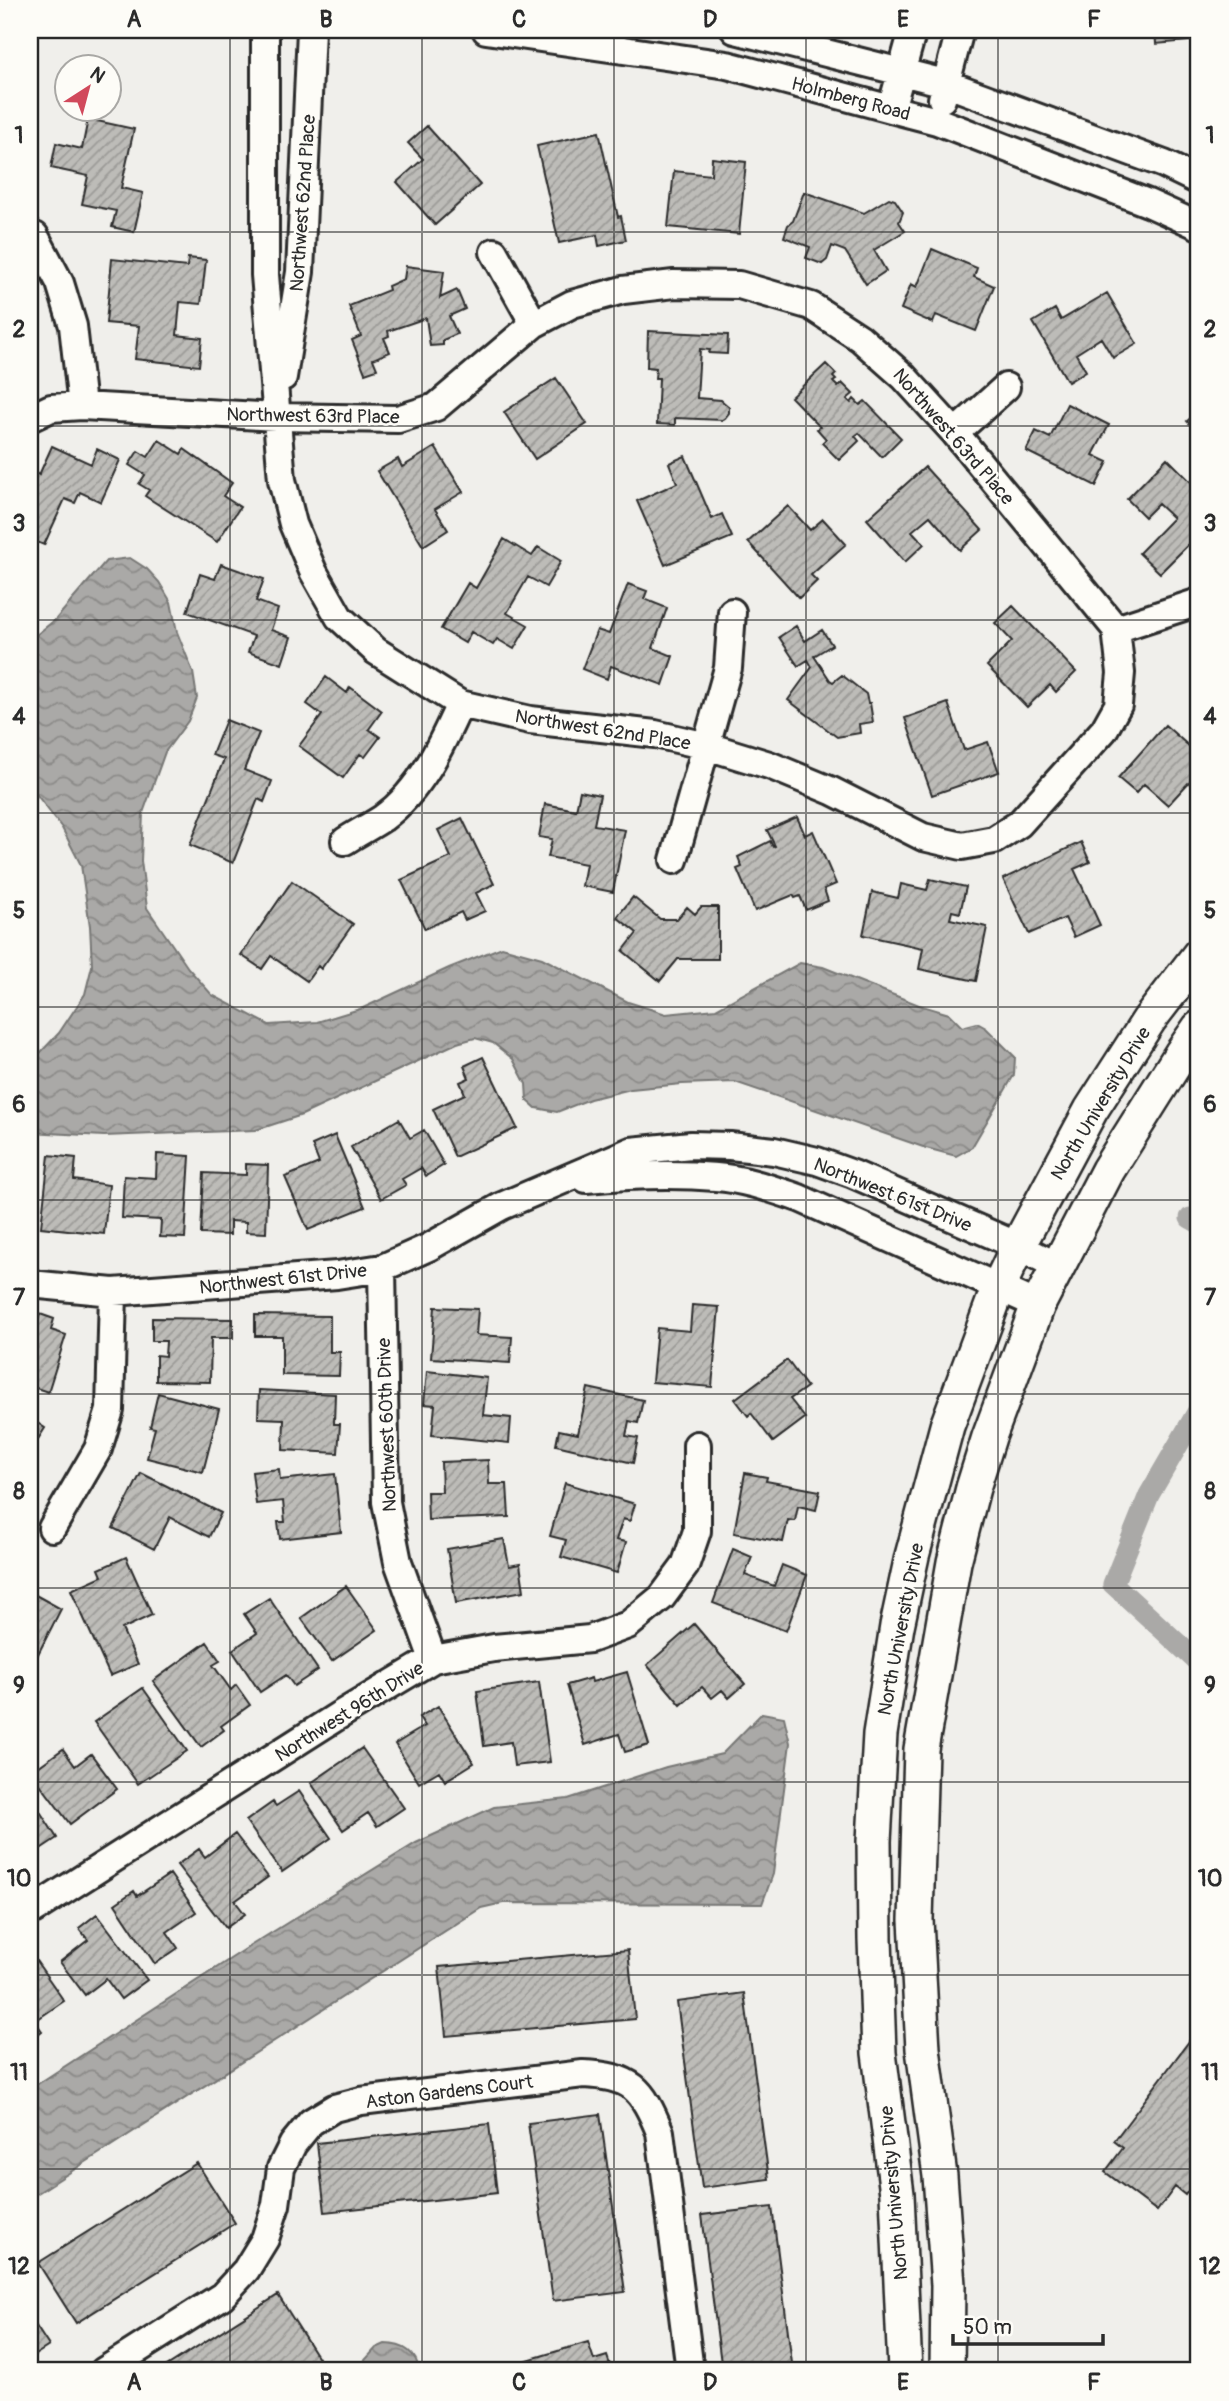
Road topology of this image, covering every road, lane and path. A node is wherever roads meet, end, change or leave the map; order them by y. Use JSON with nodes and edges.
{"nodes":[{"id":1,"x":265,"y":30,"type":"edge"},
{"id":2,"x":311,"y":30,"type":"edge"},
{"id":3,"x":486,"y":30,"type":"edge"},
{"id":4,"x":735,"y":30,"type":"edge"},
{"id":5,"x":913,"y":30,"type":"edge"},
{"id":6,"x":960,"y":30,"type":"edge"},
{"id":7,"x":902,"y":71,"type":"junction"},
{"id":8,"x":945,"y":83,"type":"junction"},
{"id":9,"x":891,"y":108,"type":"junction"},
{"id":10,"x":937,"y":121,"type":"junction"},
{"id":11,"x":1199,"y":181,"type":"edge"},
{"id":12,"x":1199,"y":226,"type":"edge"},
{"id":13,"x":35,"y":236,"type":"dead end"},
{"id":14,"x":494,"y":252,"type":"dead end"},
{"id":15,"x":534,"y":324,"type":"junction"},
{"id":16,"x":1006,"y":387,"type":"dead end"},
{"id":17,"x":82,"y":406,"type":"junction"},
{"id":18,"x":276,"y":417,"type":"junction"},
{"id":19,"x":30,"y":418,"type":"edge"},
{"id":20,"x":955,"y":433,"type":"junction"},
{"id":21,"x":1199,"y":602,"type":"edge"},
{"id":22,"x":732,"y":612,"type":"dead end"},
{"id":23,"x":1116,"y":629,"type":"junction"},
{"id":24,"x":460,"y":704,"type":"junction"},
{"id":25,"x":708,"y":746,"type":"junction"},
{"id":26,"x":345,"y":841,"type":"dead end"},
{"id":27,"x":674,"y":860,"type":"dead end"},
{"id":28,"x":1199,"y":955,"type":"edge"},
{"id":29,"x":1199,"y":1028,"type":"edge"},
{"id":30,"x":560,"y":1181,"type":"junction"},
{"id":31,"x":1018,"y":1246,"type":"junction"},
{"id":32,"x":1057,"y":1266,"type":"junction"},
{"id":33,"x":382,"y":1268,"type":"junction"},
{"id":34,"x":30,"y":1284,"type":"edge"},
{"id":35,"x":999,"y":1286,"type":"junction"},
{"id":36,"x":113,"y":1292,"type":"junction"},
{"id":37,"x":1038,"y":1305,"type":"junction"},
{"id":38,"x":698,"y":1445,"type":"dead end"},
{"id":39,"x":52,"y":1528,"type":"dead end"},
{"id":40,"x":433,"y":1659,"type":"junction"},
{"id":41,"x":30,"y":1912,"type":"edge"},
{"id":42,"x":104,"y":2371,"type":"edge"},
{"id":43,"x":690,"y":2371,"type":"edge"},
{"id":44,"x":905,"y":2371,"type":"edge"},
{"id":45,"x":947,"y":2371,"type":"edge"}],
"edges":[{"from":1,"to":18,"type":"street","name":"Northwest 62nd Place"},
{"from":2,"to":18,"type":"street","name":"Northwest 62nd Place"},
{"from":3,"to":9,"type":"street","name":"Holmberg Road"},
{"from":4,"to":7,"type":"street","name":"Holmberg Road"},
{"from":5,"to":7,"type":"street"},
{"from":6,"to":8,"type":"street"},
{"from":7,"to":8,"type":"street","name":"Holmberg Road"},
{"from":7,"to":9,"type":"street"},
{"from":8,"to":10,"type":"street"},
{"from":8,"to":11,"type":"street","name":"Holmberg Road"},
{"from":9,"to":10,"type":"street","name":"Holmberg Road"},
{"from":10,"to":12,"type":"street","name":"Holmberg Road"},
{"from":13,"to":17,"type":"street"},
{"from":14,"to":15,"type":"street"},
{"from":15,"to":18,"type":"street","name":"Northwest 63rd Place"},
{"from":15,"to":20,"type":"street","name":"Northwest 63rd Place"},
{"from":16,"to":20,"type":"street"},
{"from":17,"to":18,"type":"street","name":"Northwest 63rd Place"},
{"from":17,"to":19,"type":"street","name":"Northwest 63rd Place"},
{"from":18,"to":24,"type":"street","name":"Northwest 62nd Place"},
{"from":20,"to":23,"type":"street","name":"Northwest 63rd Place"},
{"from":21,"to":23,"type":"street"},
{"from":22,"to":25,"type":"street"},
{"from":23,"to":25,"type":"street","name":"Northwest 62nd Place"},
{"from":24,"to":25,"type":"street","name":"Northwest 62nd Place"},
{"from":24,"to":26,"type":"street"},
{"from":25,"to":27,"type":"street"},
{"from":28,"to":31,"type":"main road","name":"North University Drive"},
{"from":29,"to":32,"type":"main road","name":"North University Drive"},
{"from":30,"to":31,"type":"street","name":"Northwest 61st Drive"},
{"from":30,"to":33,"type":"street","name":"Northwest 61st Drive"},
{"from":30,"to":35,"type":"street","name":"Northwest 61st Drive"},
{"from":31,"to":32,"type":"street","name":"Northwest 61st Drive"},
{"from":31,"to":35,"type":"main road","name":"North University Drive"},
{"from":32,"to":37,"type":"main road","name":"North University Drive"},
{"from":33,"to":36,"type":"street","name":"Northwest 61st Drive"},
{"from":33,"to":40,"type":"street","name":"Northwest 60th Drive"},
{"from":34,"to":36,"type":"street","name":"Northwest 61st Drive"},
{"from":35,"to":37,"type":"street","name":"Northwest 61st Drive"},
{"from":35,"to":44,"type":"main road","name":"North University Drive"},
{"from":36,"to":39,"type":"street"},
{"from":37,"to":45,"type":"main road","name":"North University Drive"},
{"from":38,"to":40,"type":"street","name":"Northwest 96th Drive"},
{"from":40,"to":41,"type":"street","name":"Northwest 96th Drive"},
{"from":42,"to":43,"type":"street","name":"Aston Gardens Court"}]}
